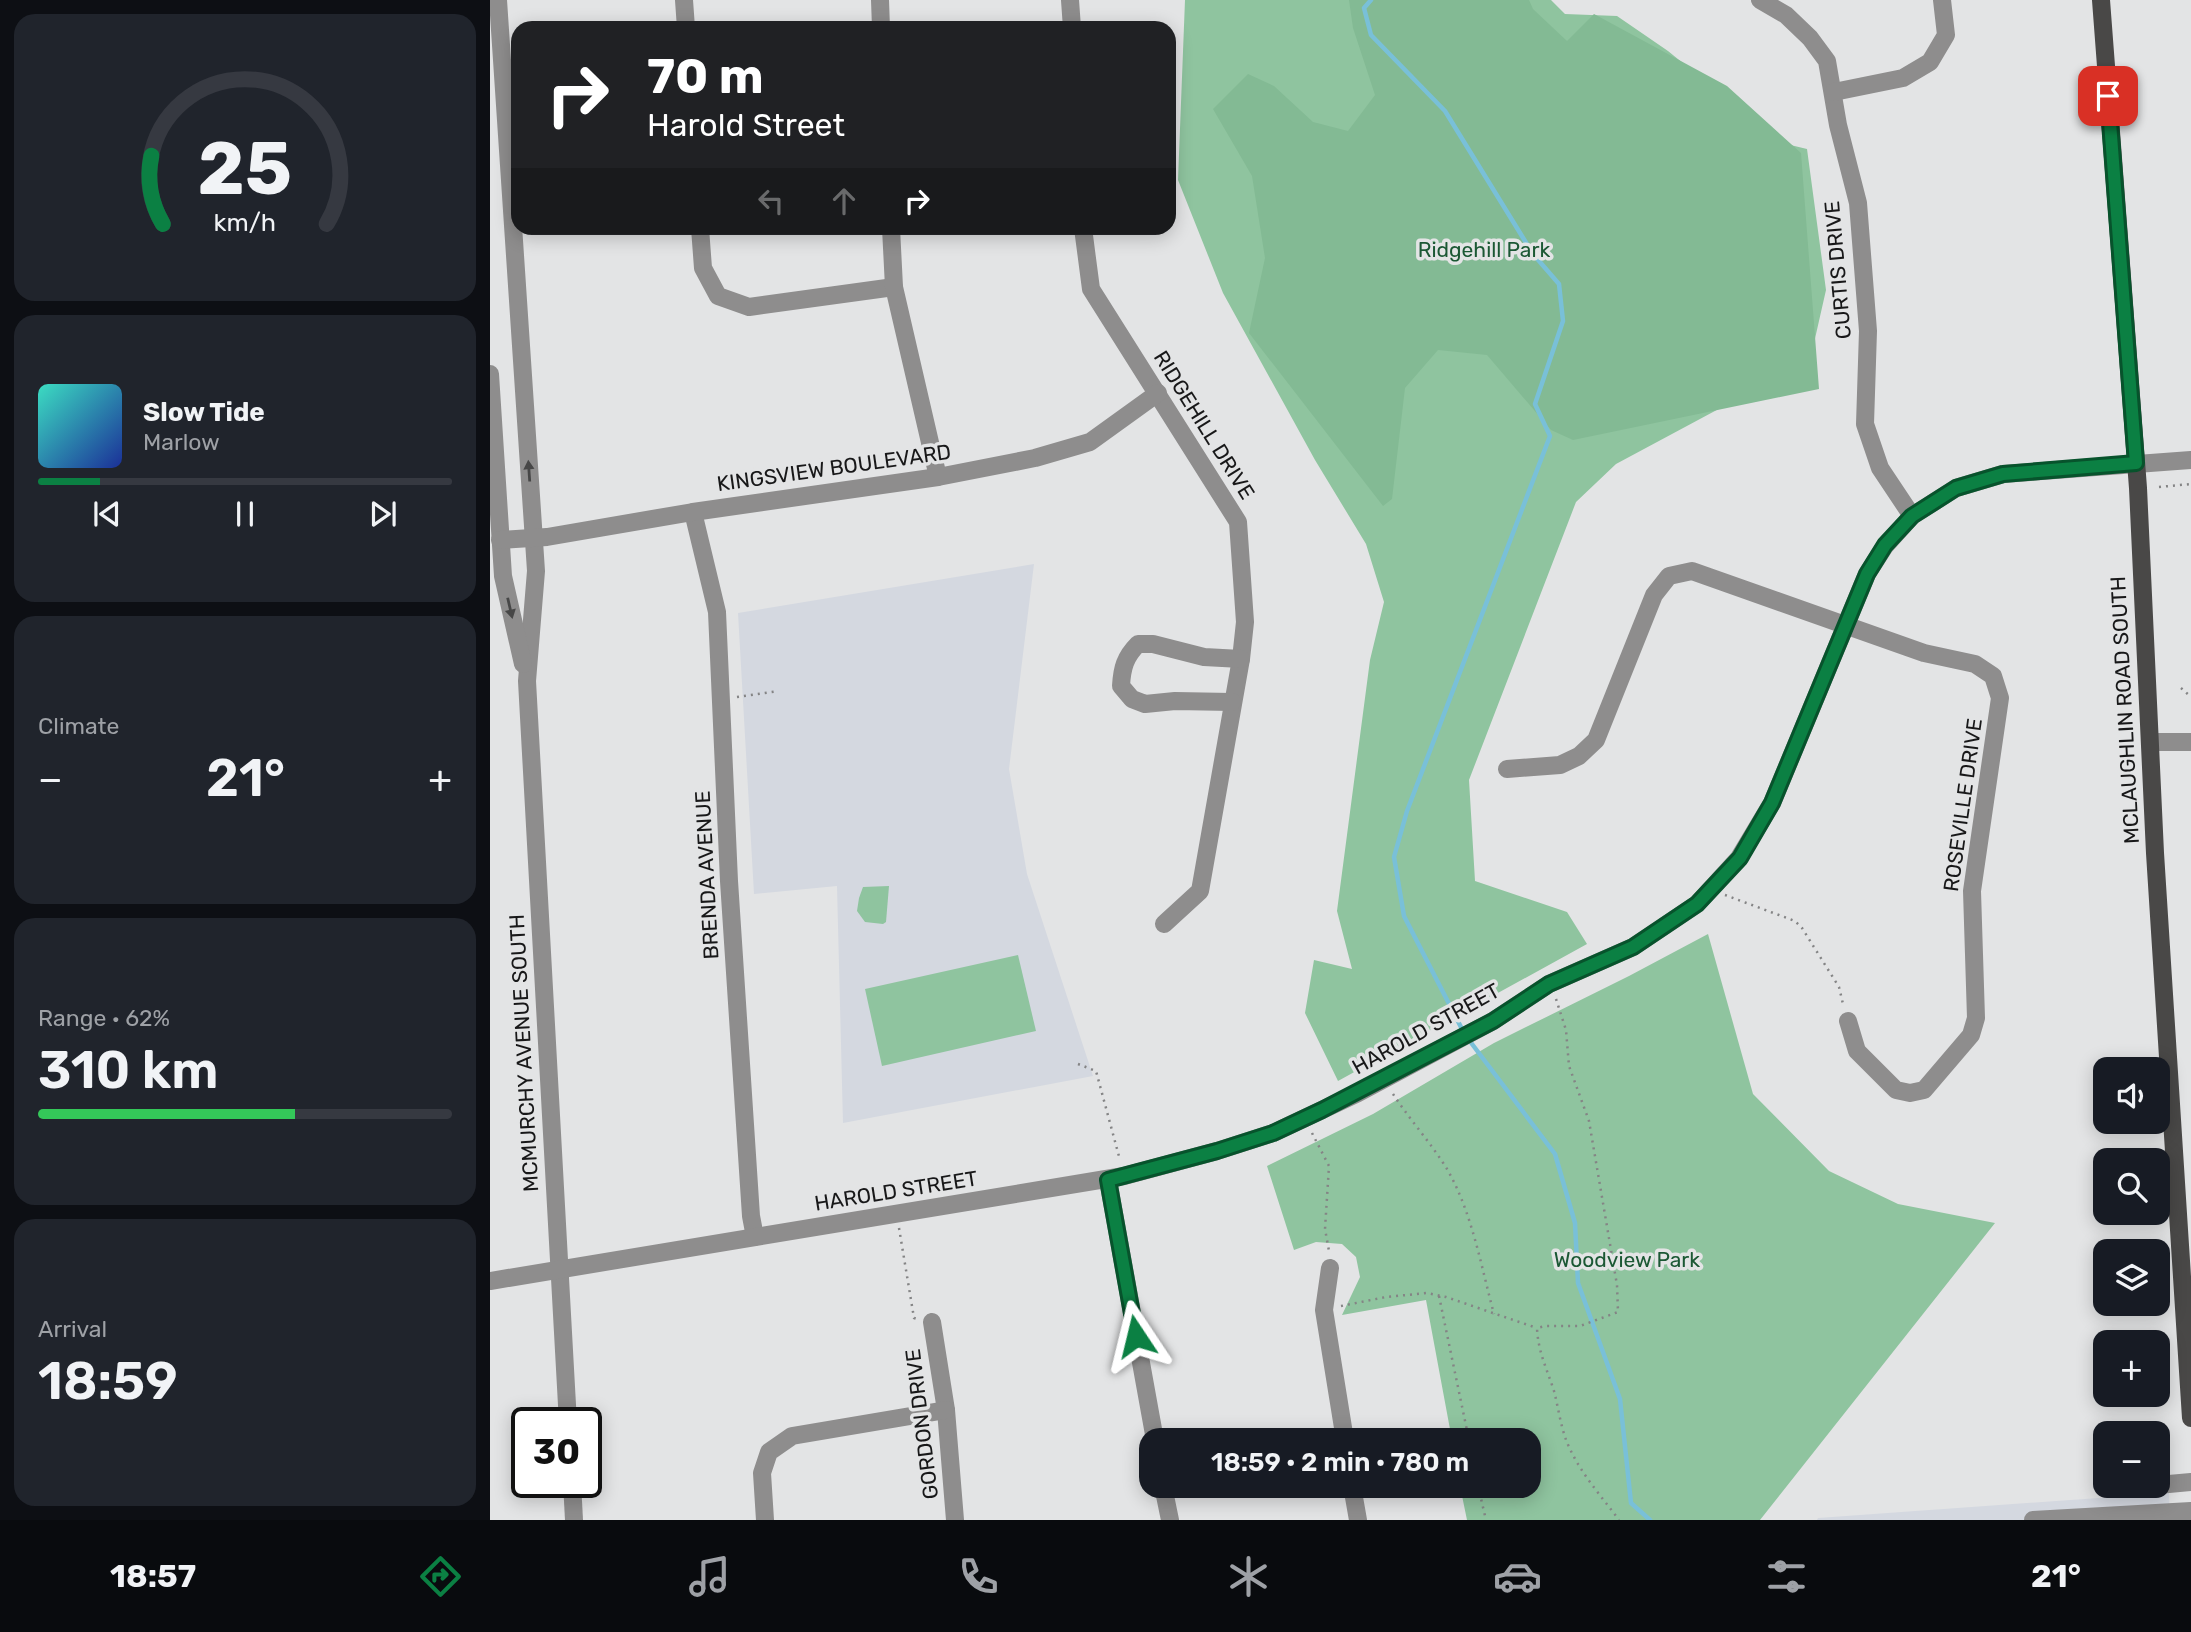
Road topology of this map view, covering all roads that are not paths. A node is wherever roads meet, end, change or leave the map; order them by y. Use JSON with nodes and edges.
{"nodes":[{"id":1,"x":498,"y":0,"type":"edge"},
{"id":2,"x":684,"y":0,"type":"edge"},
{"id":3,"x":880,"y":0,"type":"edge"},
{"id":4,"x":1070,"y":0,"type":"edge"},
{"id":5,"x":1760,"y":0,"type":"edge"},
{"id":6,"x":1942,"y":0,"type":"edge"},
{"id":7,"x":2101,"y":0,"type":"edge"},
{"id":8,"x":685,"y":21,"type":"edge"},
{"id":9,"x":881,"y":21,"type":"edge"},
{"id":10,"x":1072,"y":21,"type":"edge"},
{"id":11,"x":1834,"y":92,"type":"junction"},
{"id":12,"x":511,"y":195,"type":"edge"},
{"id":13,"x":514,"y":235,"type":"edge"},
{"id":14,"x":701,"y":235,"type":"edge"},
{"id":15,"x":891,"y":235,"type":"edge"},
{"id":16,"x":1084,"y":235,"type":"edge"},
{"id":17,"x":894,"y":287,"type":"junction"},
{"id":18,"x":490,"y":373,"type":"edge"},
{"id":19,"x":1158,"y":393,"type":"junction"},
{"id":20,"x":2191,"y":460,"type":"edge"},
{"id":21,"x":2136,"y":463,"type":"junction"},
{"id":22,"x":938,"y":477,"type":"junction"},
{"id":23,"x":692,"y":512,"type":"junction"},
{"id":24,"x":1912,"y":516,"type":"junction"},
{"id":25,"x":534,"y":539,"type":"junction"},
{"id":26,"x":500,"y":540,"type":"junction"},
{"id":27,"x":1846,"y":624,"type":"junction"},
{"id":28,"x":1241,"y":659,"type":"junction"},
{"id":29,"x":527,"y":681,"type":"junction"},
{"id":30,"x":1233,"y":702,"type":"junction"},
{"id":31,"x":2150,"y":742,"type":"junction"},
{"id":32,"x":2191,"y":742,"type":"edge"},
{"id":33,"x":1507,"y":769,"type":"dead end"},
{"id":34,"x":1164,"y":924,"type":"dead end"},
{"id":35,"x":1848,"y":1021,"type":"road end"},
{"id":36,"x":1116,"y":1178,"type":"junction"},
{"id":37,"x":755,"y":1237,"type":"junction"},
{"id":38,"x":1330,"y":1268,"type":"road end"},
{"id":39,"x":559,"y":1269,"type":"junction"},
{"id":40,"x":490,"y":1281,"type":"edge"},
{"id":41,"x":932,"y":1322,"type":"road end"},
{"id":42,"x":567,"y":1407,"type":"edge"},
{"id":43,"x":946,"y":1410,"type":"junction"},
{"id":44,"x":2191,"y":1418,"type":"edge"},
{"id":45,"x":1153,"y":1428,"type":"edge"},
{"id":46,"x":1343,"y":1428,"type":"edge"},
{"id":47,"x":2191,"y":1482,"type":"edge"},
{"id":48,"x":2170,"y":1484,"type":"edge"},
{"id":49,"x":573,"y":1498,"type":"edge"},
{"id":50,"x":1166,"y":1498,"type":"edge"},
{"id":51,"x":1354,"y":1498,"type":"edge"},
{"id":52,"x":2191,"y":1511,"type":"edge"},
{"id":53,"x":574,"y":1520,"type":"edge"},
{"id":54,"x":765,"y":1520,"type":"edge"},
{"id":55,"x":956,"y":1520,"type":"edge"},
{"id":56,"x":1170,"y":1520,"type":"edge"},
{"id":57,"x":1358,"y":1520,"type":"edge"},
{"id":58,"x":2033,"y":1520,"type":"edge"}],
"edges":[{"from":12,"to":1,"type":"street","name":"MCMURCHY AVENUE SOUTH","one_way":true},
{"from":2,"to":8,"type":"street"},
{"from":3,"to":9,"type":"street"},
{"from":4,"to":10,"type":"street"},
{"from":5,"to":11,"type":"street","name":"CURTIS DRIVE"},
{"from":6,"to":11,"type":"street"},
{"from":7,"to":21,"type":"main road","name":"MCLAUGHLIN ROAD SOUTH"},
{"from":11,"to":24,"type":"street","name":"CURTIS DRIVE"},
{"from":25,"to":13,"type":"street","name":"MCMURCHY AVENUE SOUTH","one_way":true},
{"from":14,"to":17,"type":"street"},
{"from":15,"to":17,"type":"street"},
{"from":16,"to":19,"type":"street","name":"RIDGEHILL DRIVE"},
{"from":17,"to":22,"type":"street"},
{"from":18,"to":26,"type":"street","name":"MCMURCHY AVENUE SOUTH"},
{"from":19,"to":22,"type":"street","name":"KINGSVIEW BOULEVARD"},
{"from":19,"to":28,"type":"street","name":"RIDGEHILL DRIVE"},
{"from":20,"to":21,"type":"street","name":"HAROLD STREET"},
{"from":21,"to":24,"type":"street","name":"HAROLD STREET"},
{"from":21,"to":31,"type":"main road","name":"MCLAUGHLIN ROAD SOUTH"},
{"from":22,"to":23,"type":"street","name":"KINGSVIEW BOULEVARD"},
{"from":23,"to":25,"type":"street","name":"KINGSVIEW BOULEVARD"},
{"from":23,"to":37,"type":"street","name":"BRENDA AVENUE"},
{"from":24,"to":27,"type":"street","name":"HAROLD STREET"},
{"from":25,"to":26,"type":"street","name":"KINGSVIEW BOULEVARD"},
{"from":25,"to":29,"type":"street","name":"MCMURCHY AVENUE SOUTH"},
{"from":26,"to":29,"type":"street","name":"MCMURCHY AVENUE SOUTH","one_way":true},
{"from":27,"to":33,"type":"street","name":"ROSEVILLE DRIVE"},
{"from":27,"to":35,"type":"street","name":"ROSEVILLE DRIVE"},
{"from":27,"to":36,"type":"street","name":"HAROLD STREET"},
{"from":28,"to":30,"type":"street","name":"RIDGEHILL DRIVE"},
{"from":28,"to":30,"type":"street"},
{"from":29,"to":39,"type":"street","name":"MCMURCHY AVENUE SOUTH"},
{"from":30,"to":34,"type":"street","name":"RIDGEHILL DRIVE"},
{"from":31,"to":32,"type":"street"},
{"from":31,"to":44,"type":"main road","name":"MCLAUGHLIN ROAD SOUTH"},
{"from":36,"to":37,"type":"street","name":"HAROLD STREET"},
{"from":36,"to":45,"type":"street"},
{"from":37,"to":39,"type":"street","name":"HAROLD STREET"},
{"from":38,"to":46,"type":"street"},
{"from":39,"to":40,"type":"street","name":"HAROLD STREET"},
{"from":39,"to":42,"type":"street","name":"MCMURCHY AVENUE SOUTH"},
{"from":41,"to":43,"type":"street","name":"GORDON DRIVE"},
{"from":43,"to":54,"type":"street"},
{"from":43,"to":55,"type":"street","name":"GORDON DRIVE"},
{"from":47,"to":48,"type":"street"},
{"from":49,"to":53,"type":"street"},
{"from":50,"to":56,"type":"street"},
{"from":51,"to":57,"type":"street"},
{"from":52,"to":58,"type":"street"}]}
